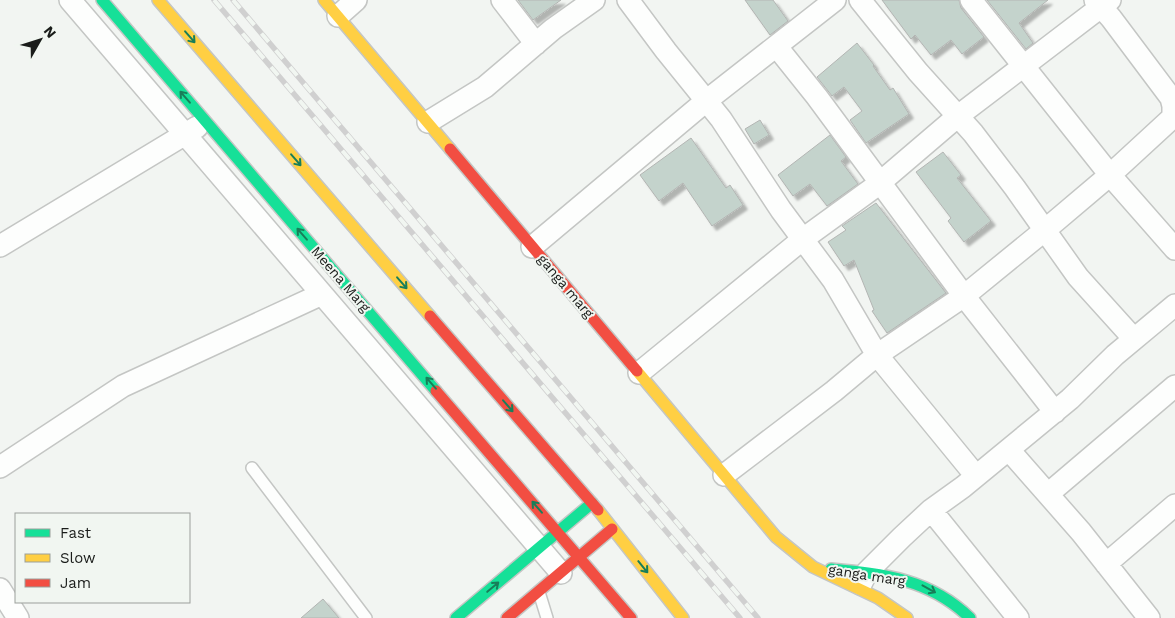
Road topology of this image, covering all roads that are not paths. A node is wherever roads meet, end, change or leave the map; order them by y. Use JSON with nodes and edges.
{"nodes":[{"id":1,"x":70,"y":0,"type":"edge"},
{"id":2,"x":102,"y":0,"type":"edge"},
{"id":3,"x":158,"y":0,"type":"edge"},
{"id":4,"x":324,"y":0,"type":"edge"},
{"id":5,"x":356,"y":0,"type":"edge"},
{"id":6,"x":502,"y":0,"type":"edge"},
{"id":7,"x":594,"y":0,"type":"edge"},
{"id":8,"x":628,"y":0,"type":"edge"},
{"id":9,"x":835,"y":0,"type":"edge"},
{"id":10,"x":860,"y":0,"type":"edge"},
{"id":11,"x":971,"y":0,"type":"edge"},
{"id":12,"x":1102,"y":2,"type":"edge"},
{"id":13,"x":338,"y":16,"type":"junction"},
{"id":14,"x":536,"y":44,"type":"junction"},
{"id":15,"x":777,"y":47,"type":"junction"},
{"id":16,"x":1024,"y":65,"type":"junction"},
{"id":17,"x":706,"y":101,"type":"junction"},
{"id":18,"x":958,"y":116,"type":"junction"},
{"id":19,"x":209,"y":118,"type":"junction"},
{"id":20,"x":428,"y":122,"type":"junction"},
{"id":21,"x":185,"y":135,"type":"junction"},
{"id":22,"x":1110,"y":175,"type":"junction"},
{"id":23,"x":880,"y":184,"type":"junction"},
{"id":24,"x":1045,"y":230,"type":"junction"},
{"id":25,"x":803,"y":239,"type":"junction"},
{"id":26,"x":0,"y":246,"type":"edge"},
{"id":27,"x":532,"y":247,"type":"junction"},
{"id":28,"x":1175,"y":249,"type":"edge"},
{"id":29,"x":322,"y":294,"type":"junction"},
{"id":30,"x":964,"y":296,"type":"junction"},
{"id":31,"x":1175,"y":305,"type":"edge"},
{"id":32,"x":1134,"y":339,"type":"junction"},
{"id":33,"x":877,"y":355,"type":"junction"},
{"id":34,"x":639,"y":374,"type":"junction"},
{"id":35,"x":1175,"y":386,"type":"edge"},
{"id":36,"x":1055,"y":412,"type":"junction"},
{"id":37,"x":1009,"y":450,"type":"junction"},
{"id":38,"x":0,"y":467,"type":"edge"},
{"id":39,"x":252,"y":468,"type":"dead end"},
{"id":40,"x":724,"y":475,"type":"junction"},
{"id":41,"x":976,"y":476,"type":"junction"},
{"id":42,"x":1048,"y":494,"type":"junction"},
{"id":43,"x":592,"y":503,"type":"junction"},
{"id":44,"x":1175,"y":505,"type":"edge"},
{"id":45,"x":931,"y":510,"type":"junction"},
{"id":46,"x":612,"y":529,"type":"junction"},
{"id":47,"x":558,"y":532,"type":"junction"},
{"id":48,"x":540,"y":548,"type":"junction"},
{"id":49,"x":580,"y":557,"type":"junction"},
{"id":50,"x":1106,"y":564,"type":"junction"},
{"id":51,"x":812,"y":567,"type":"junction"},
{"id":52,"x":561,"y":573,"type":"junction"},
{"id":53,"x":863,"y":580,"type":"junction"},
{"id":54,"x":0,"y":588,"type":"edge"},
{"id":55,"x":539,"y":592,"type":"junction"},
{"id":56,"x":18,"y":618,"type":"edge"},
{"id":57,"x":366,"y":618,"type":"edge"},
{"id":58,"x":456,"y":618,"type":"edge"},
{"id":59,"x":507,"y":618,"type":"edge"},
{"id":60,"x":546,"y":618,"type":"edge"},
{"id":61,"x":631,"y":618,"type":"edge"},
{"id":62,"x":683,"y":618,"type":"edge"},
{"id":63,"x":907,"y":618,"type":"edge"},
{"id":64,"x":970,"y":618,"type":"edge"},
{"id":65,"x":1018,"y":618,"type":"edge"},
{"id":66,"x":1149,"y":618,"type":"edge"}],
"edges":[{"from":1,"to":21,"type":"street"},
{"from":19,"to":2,"type":"street","name":"Meena Marg","one_way":true},
{"from":3,"to":43,"type":"street","one_way":true},
{"from":4,"to":13,"type":"street","name":"ganga marg"},
{"from":5,"to":13,"type":"street"},
{"from":6,"to":14,"type":"street"},
{"from":7,"to":14,"type":"street"},
{"from":8,"to":17,"type":"street"},
{"from":9,"to":15,"type":"street"},
{"from":10,"to":18,"type":"street"},
{"from":11,"to":16,"type":"street"},
{"from":12,"to":16,"type":"street"},
{"from":12,"to":22,"type":"street"},
{"from":13,"to":20,"type":"street","name":"ganga marg"},
{"from":14,"to":20,"type":"street"},
{"from":15,"to":17,"type":"street"},
{"from":15,"to":23,"type":"street"},
{"from":16,"to":18,"type":"street"},
{"from":16,"to":22,"type":"street"},
{"from":17,"to":25,"type":"street"},
{"from":17,"to":27,"type":"street"},
{"from":18,"to":23,"type":"street"},
{"from":18,"to":24,"type":"street"},
{"from":19,"to":21,"type":"street"},
{"from":47,"to":19,"type":"street","name":"Meena Marg","one_way":true},
{"from":20,"to":27,"type":"street","name":"ganga marg"},
{"from":21,"to":26,"type":"street"},
{"from":21,"to":29,"type":"street"},
{"from":22,"to":24,"type":"street"},
{"from":22,"to":28,"type":"street"},
{"from":23,"to":25,"type":"street"},
{"from":23,"to":30,"type":"street"},
{"from":24,"to":30,"type":"street"},
{"from":24,"to":32,"type":"street"},
{"from":25,"to":33,"type":"street"},
{"from":25,"to":34,"type":"street"},
{"from":27,"to":34,"type":"street","name":"ganga marg"},
{"from":29,"to":38,"type":"street"},
{"from":29,"to":48,"type":"street"},
{"from":30,"to":33,"type":"street"},
{"from":30,"to":36,"type":"street"},
{"from":31,"to":32,"type":"street"},
{"from":32,"to":36,"type":"street"},
{"from":33,"to":40,"type":"street"},
{"from":33,"to":41,"type":"street"},
{"from":34,"to":40,"type":"street","name":"ganga marg"},
{"from":35,"to":42,"type":"street"},
{"from":36,"to":37,"type":"street"},
{"from":37,"to":41,"type":"street"},
{"from":37,"to":42,"type":"street"},
{"from":39,"to":57,"type":"lane"},
{"from":40,"to":51,"type":"street","name":"ganga marg"},
{"from":41,"to":45,"type":"street"},
{"from":42,"to":50,"type":"street"},
{"from":43,"to":46,"type":"street"},
{"from":43,"to":47,"type":"street"},
{"from":44,"to":50,"type":"street"},
{"from":45,"to":53,"type":"street"},
{"from":45,"to":65,"type":"street"},
{"from":46,"to":49,"type":"street"},
{"from":46,"to":62,"type":"street","one_way":true},
{"from":47,"to":48,"type":"street"},
{"from":47,"to":49,"type":"street","name":"Meena Marg"},
{"from":48,"to":52,"type":"street"},
{"from":58,"to":48,"type":"street","one_way":true},
{"from":49,"to":52,"type":"street"},
{"from":49,"to":61,"type":"street","name":"Meena Marg"},
{"from":50,"to":66,"type":"street"},
{"from":51,"to":53,"type":"street","name":"ganga marg"},
{"from":51,"to":53,"type":"street","name":"ganga marg"},
{"from":52,"to":55,"type":"street"},
{"from":53,"to":63,"type":"street","name":"ganga marg"},
{"from":53,"to":64,"type":"street","name":"ganga marg","one_way":true},
{"from":54,"to":56,"type":"street"},
{"from":55,"to":59,"type":"street"},
{"from":55,"to":60,"type":"lane"}]}
